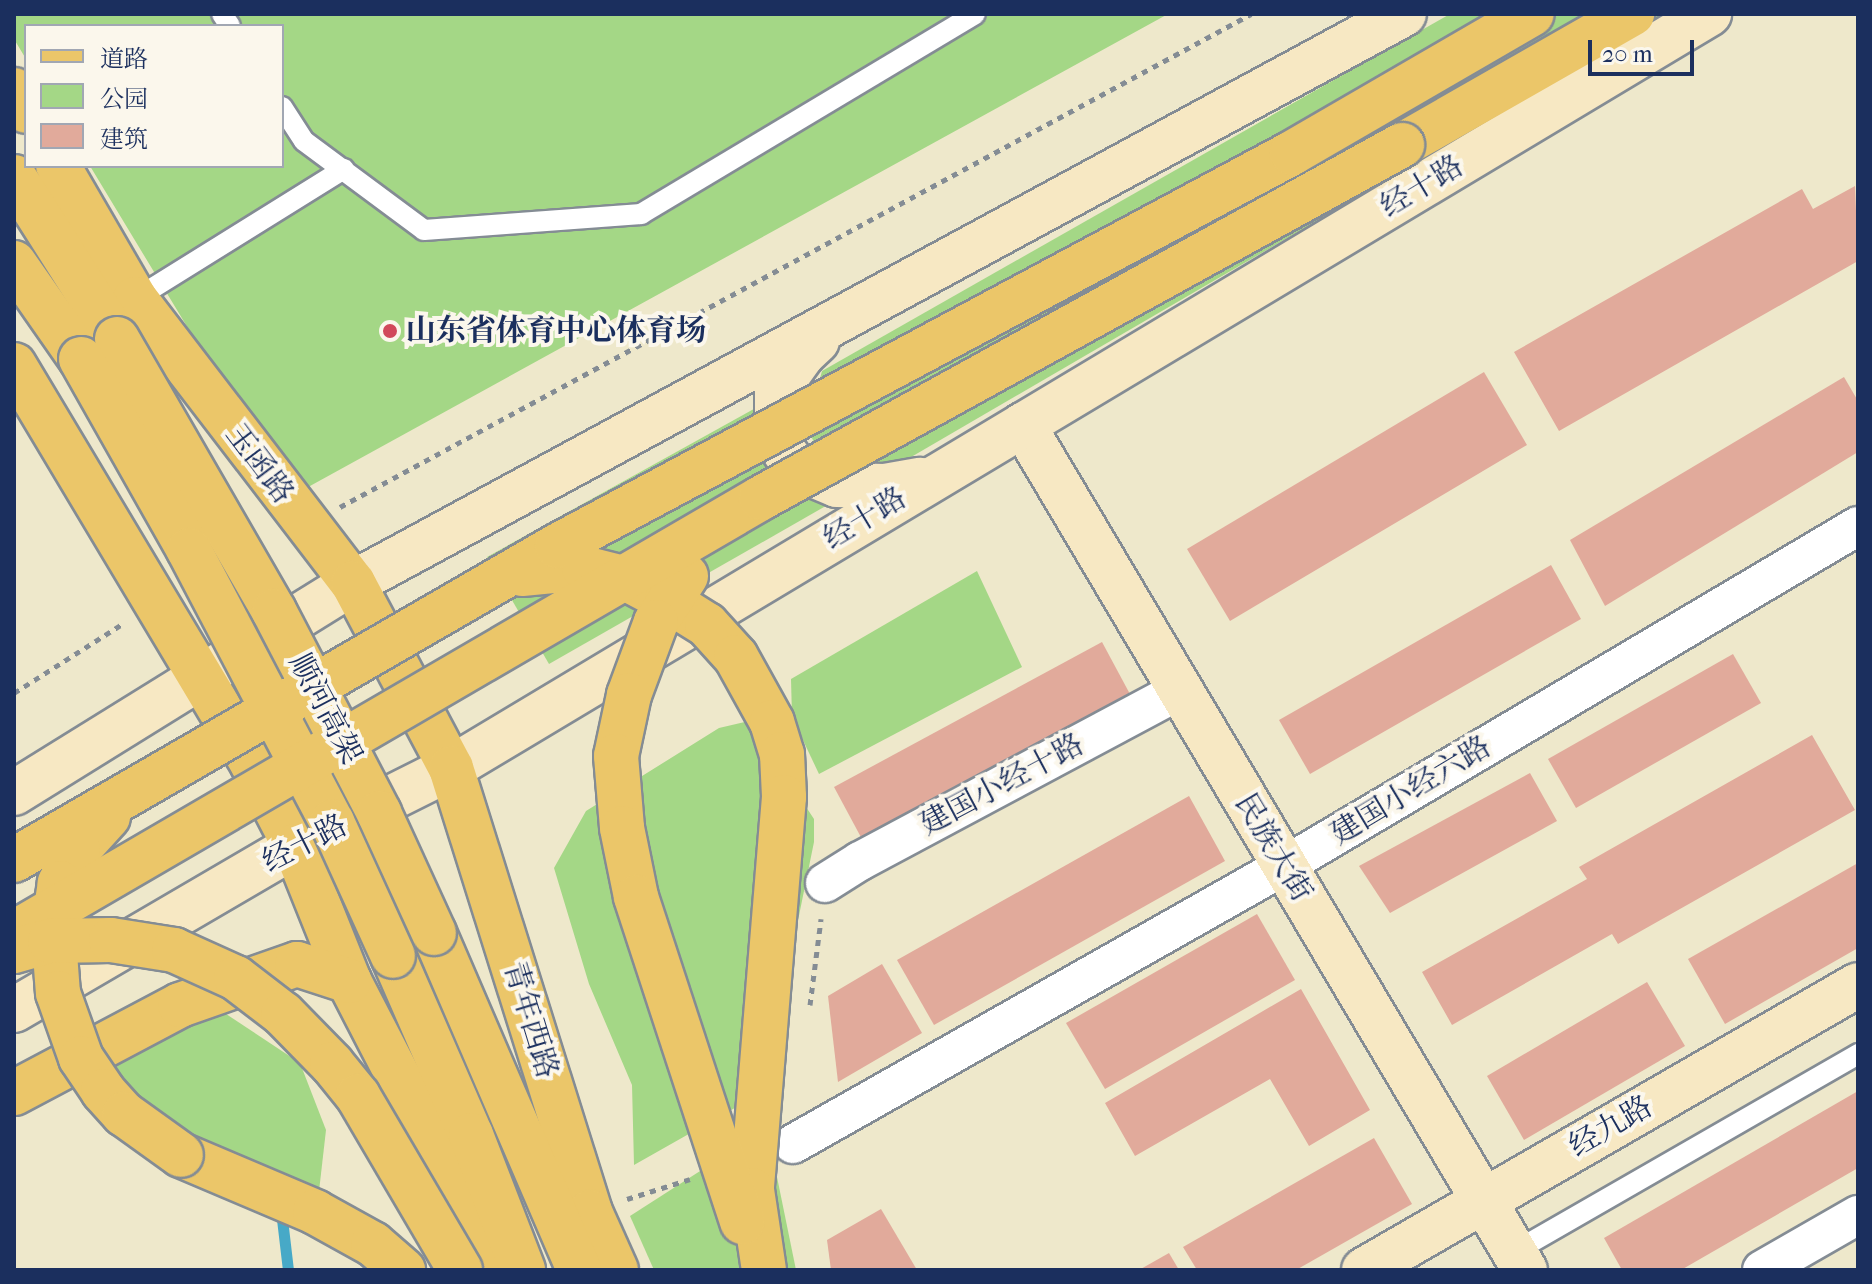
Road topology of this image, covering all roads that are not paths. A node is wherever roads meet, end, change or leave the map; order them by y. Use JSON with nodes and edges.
{"nodes":[{"id":1,"x":975,"y":14,"type":"edge"},
{"id":2,"x":1404,"y":14,"type":"edge"},
{"id":3,"x":1532,"y":14,"type":"edge"},
{"id":4,"x":1632,"y":14,"type":"edge"},
{"id":5,"x":1709,"y":14,"type":"edge"},
{"id":6,"x":14,"y":90,"type":"edge"},
{"id":7,"x":24,"y":108,"type":"edge"},
{"id":8,"x":284,"y":110,"type":"edge"},
{"id":9,"x":59,"y":168,"type":"edge"},
{"id":10,"x":344,"y":169,"type":"junction"},
{"id":11,"x":14,"y":177,"type":"edge"},
{"id":12,"x":14,"y":263,"type":"edge"},
{"id":13,"x":135,"y":299,"type":"junction"},
{"id":14,"x":843,"y":319,"type":"junction"},
{"id":15,"x":14,"y":365,"type":"edge"},
{"id":16,"x":1023,"y":425,"type":"junction"},
{"id":17,"x":935,"y":478,"type":"junction"},
{"id":18,"x":761,"y":498,"type":"junction"},
{"id":19,"x":1858,"y":526,"type":"edge"},
{"id":20,"x":353,"y":583,"type":"junction"},
{"id":21,"x":476,"y":592,"type":"junction"},
{"id":22,"x":201,"y":677,"type":"junction"},
{"id":23,"x":1180,"y":690,"type":"junction"},
{"id":24,"x":201,"y":751,"type":"junction"},
{"id":25,"x":451,"y":768,"type":"junction"},
{"id":26,"x":14,"y":793,"type":"edge"},
{"id":27,"x":295,"y":846,"type":"junction"},
{"id":28,"x":14,"y":860,"type":"edge"},
{"id":29,"x":1284,"y":866,"type":"junction"},
{"id":30,"x":825,"y":883,"type":"dead end"},
{"id":31,"x":14,"y":933,"type":"edge"},
{"id":32,"x":14,"y":951,"type":"edge"},
{"id":33,"x":349,"y":981,"type":"junction"},
{"id":34,"x":1858,"y":985,"type":"edge"},
{"id":35,"x":14,"y":1010,"type":"edge"},
{"id":36,"x":1858,"y":1054,"type":"edge"},
{"id":37,"x":14,"y":1093,"type":"edge"},
{"id":38,"x":793,"y":1144,"type":"dead end"},
{"id":39,"x":1483,"y":1200,"type":"junction"},
{"id":40,"x":1858,"y":1215,"type":"edge"},
{"id":41,"x":1519,"y":1261,"type":"edge"},
{"id":42,"x":403,"y":1270,"type":"edge"},
{"id":43,"x":460,"y":1270,"type":"edge"},
{"id":44,"x":498,"y":1270,"type":"edge"},
{"id":45,"x":523,"y":1270,"type":"edge"},
{"id":46,"x":579,"y":1270,"type":"edge"},
{"id":47,"x":616,"y":1270,"type":"edge"},
{"id":48,"x":757,"y":1270,"type":"edge"},
{"id":49,"x":764,"y":1270,"type":"edge"},
{"id":50,"x":1364,"y":1270,"type":"edge"},
{"id":51,"x":1762,"y":1270,"type":"edge"}],
"edges":[{"from":1,"to":10,"type":"lane"},
{"from":2,"to":14,"type":"main road"},
{"from":3,"to":21,"type":"main road","bridge":true},
{"from":4,"to":18,"type":"main road","name":"经十路","bridge":true},
{"from":5,"to":16,"type":"main road","name":"经十路"},
{"from":6,"to":7,"type":"main road"},
{"from":8,"to":10,"type":"lane"},
{"from":9,"to":13,"type":"main road","name":"玉函路"},
{"from":10,"to":13,"type":"lane"},
{"from":11,"to":46,"type":"main road","name":"顺河高架","bridge":true},
{"from":12,"to":45,"type":"main road","name":"顺河高架","bridge":true},
{"from":13,"to":20,"type":"main road","name":"玉函路"},
{"from":14,"to":17,"type":"main road"},
{"from":14,"to":20,"type":"main road"},
{"from":15,"to":22,"type":"main road"},
{"from":16,"to":17,"type":"main road","name":"经十路"},
{"from":16,"to":23,"type":"main road","name":"民族大街"},
{"from":17,"to":25,"type":"main road","name":"经十路"},
{"from":18,"to":31,"type":"main road","name":"经十路","bridge":true},
{"from":18,"to":48,"type":"main road","bridge":true},
{"from":19,"to":29,"type":"street","name":"建国小经六路"},
{"from":20,"to":22,"type":"main road"},
{"from":20,"to":25,"type":"main road","name":"玉函路"},
{"from":21,"to":24,"type":"main road","bridge":true},
{"from":21,"to":49,"type":"main road","bridge":true},
{"from":22,"to":26,"type":"main road"},
{"from":22,"to":27,"type":"main road"},
{"from":23,"to":29,"type":"main road","name":"民族大街"},
{"from":23,"to":30,"type":"street","name":"建国小经十路"},
{"from":24,"to":28,"type":"main road","bridge":true},
{"from":24,"to":42,"type":"main road","bridge":true},
{"from":25,"to":27,"type":"main road","name":"经十路"},
{"from":25,"to":47,"type":"main road","name":"青年西路"},
{"from":27,"to":33,"type":"main road"},
{"from":27,"to":35,"type":"main road","name":"经十路"},
{"from":29,"to":38,"type":"street","name":"建国小经六路"},
{"from":29,"to":39,"type":"main road","name":"民族大街"},
{"from":32,"to":43,"type":"main road","bridge":true},
{"from":33,"to":37,"type":"main road"},
{"from":33,"to":44,"type":"main road"},
{"from":34,"to":39,"type":"main road","name":"经九路"},
{"from":36,"to":41,"type":"lane"},
{"from":39,"to":41,"type":"main road","name":"民族大街"},
{"from":39,"to":50,"type":"main road","name":"经九路"},
{"from":40,"to":51,"type":"street"}]}
